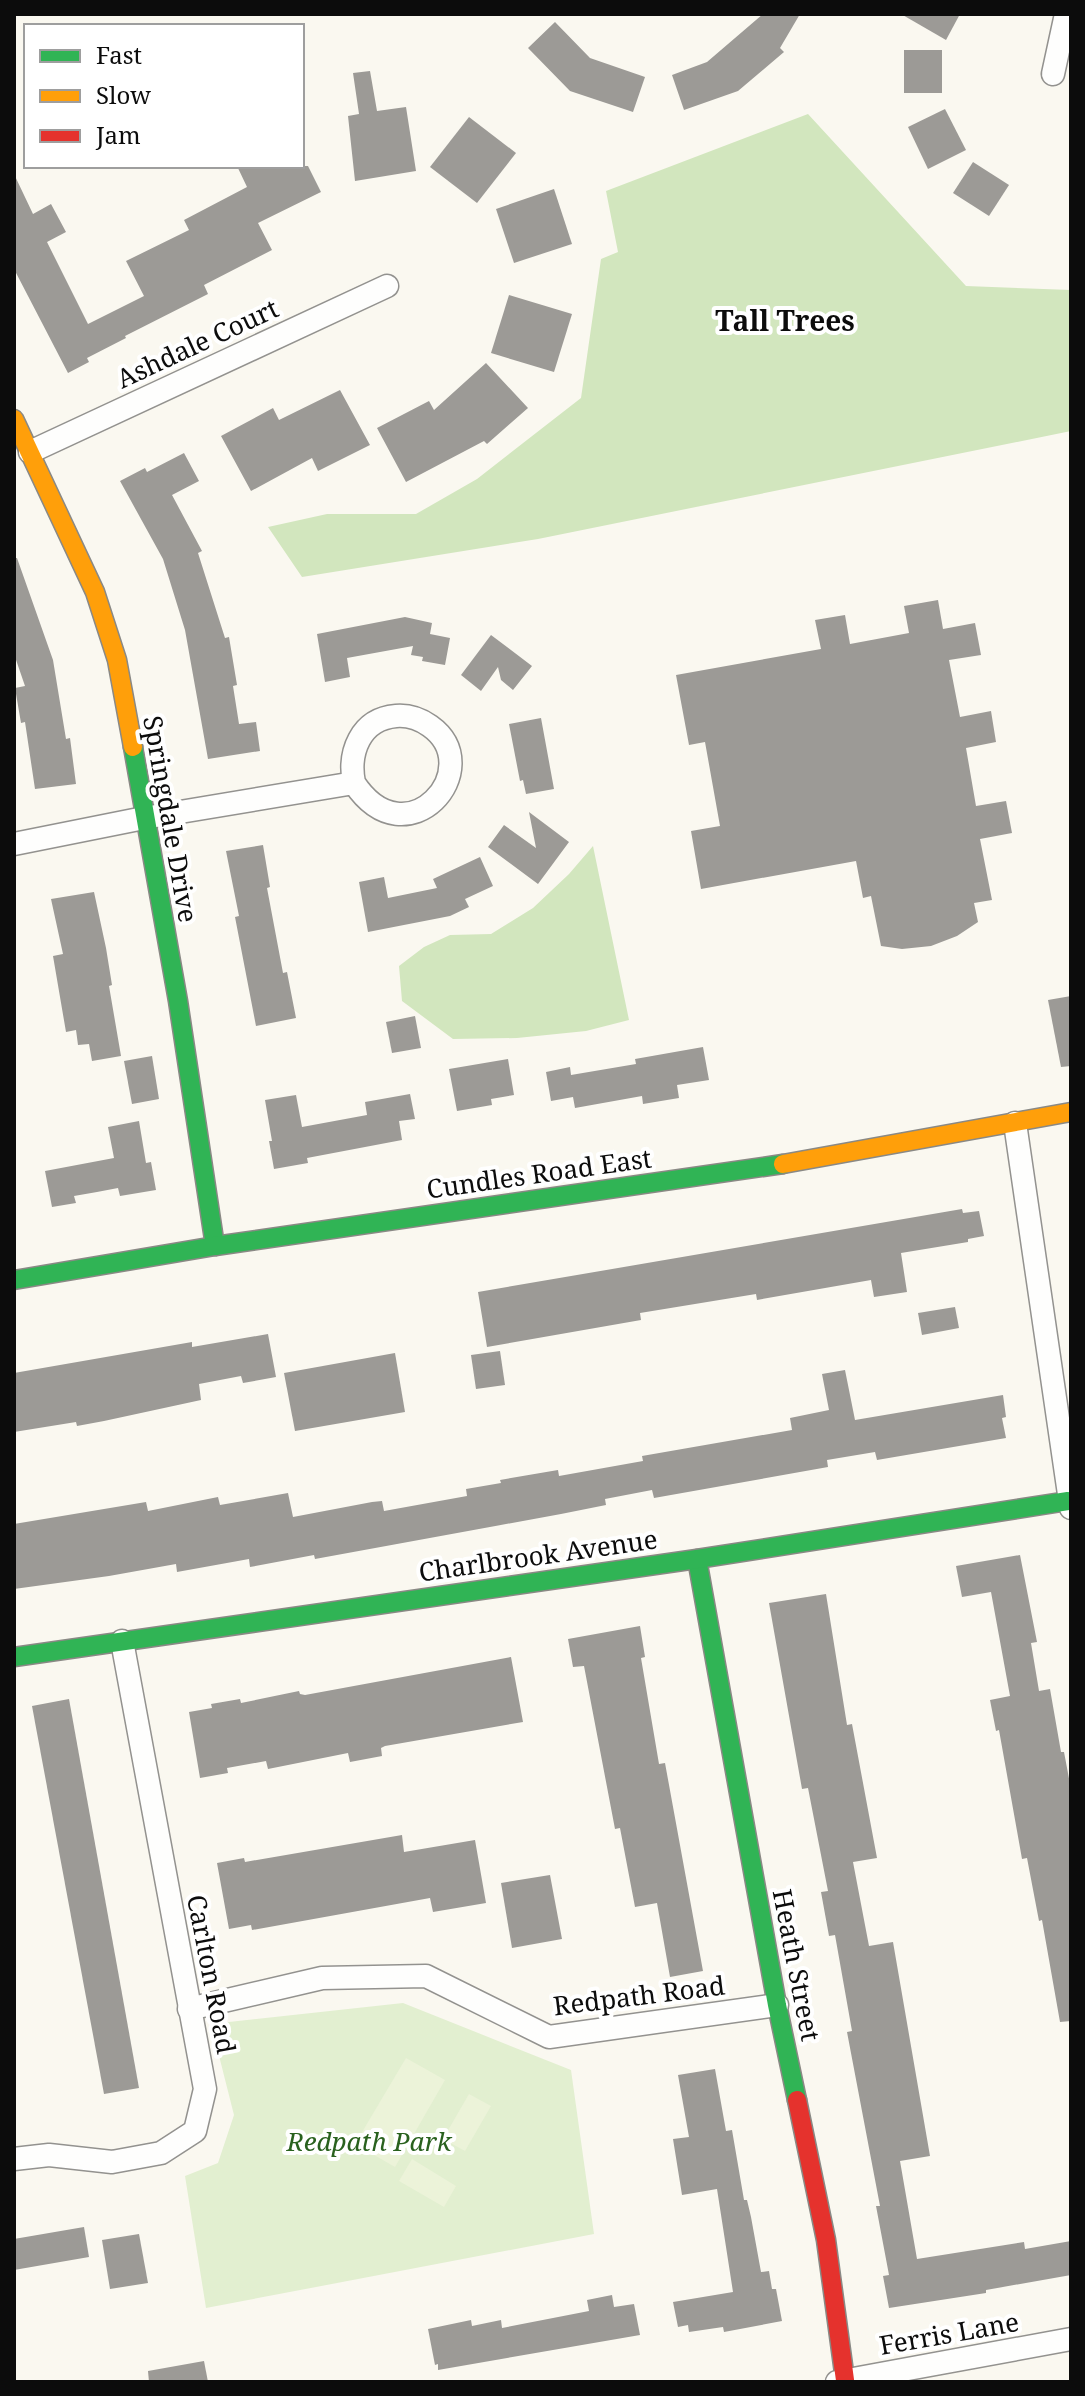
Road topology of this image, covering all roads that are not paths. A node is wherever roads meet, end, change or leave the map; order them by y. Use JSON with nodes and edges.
{"nodes":[{"id":1,"x":1066,"y":14,"type":"edge"},
{"id":2,"x":1053,"y":74,"type":"dead end"},
{"id":3,"x":387,"y":286,"type":"dead end"},
{"id":4,"x":14,"y":419,"type":"edge"},
{"id":5,"x":30,"y":452,"type":"junction"},
{"id":6,"x":354,"y":783,"type":"junction"},
{"id":7,"x":144,"y":818,"type":"junction"},
{"id":8,"x":14,"y":844,"type":"edge"},
{"id":9,"x":1071,"y":1112,"type":"edge"},
{"id":10,"x":1015,"y":1123,"type":"junction"},
{"id":11,"x":215,"y":1246,"type":"junction"},
{"id":12,"x":14,"y":1280,"type":"edge"},
{"id":13,"x":1070,"y":1505,"type":"edge"},
{"id":14,"x":697,"y":1559,"type":"junction"},
{"id":15,"x":122,"y":1641,"type":"junction"},
{"id":16,"x":14,"y":1657,"type":"edge"},
{"id":17,"x":777,"y":2005,"type":"junction"},
{"id":18,"x":189,"y":2009,"type":"junction"},
{"id":19,"x":14,"y":2159,"type":"edge"},
{"id":20,"x":1071,"y":2339,"type":"edge"},
{"id":21,"x":841,"y":2381,"type":"edge"}],
"edges":[{"from":1,"to":2,"type":"street"},
{"from":3,"to":5,"type":"street","name":"Ashdale Court"},
{"from":4,"to":5,"type":"street","name":"Springdale Drive"},
{"from":5,"to":7,"type":"street","name":"Springdale Drive"},
{"from":6,"to":6,"type":"street"},
{"from":6,"to":7,"type":"street"},
{"from":7,"to":8,"type":"street"},
{"from":7,"to":11,"type":"street","name":"Springdale Drive"},
{"from":9,"to":10,"type":"street","name":"Cundles Road East"},
{"from":10,"to":11,"type":"street","name":"Cundles Road East"},
{"from":10,"to":13,"type":"street"},
{"from":11,"to":12,"type":"street","name":"Cundles Road East"},
{"from":13,"to":14,"type":"street","name":"Charlbrook Avenue"},
{"from":14,"to":15,"type":"street","name":"Charlbrook Avenue"},
{"from":14,"to":17,"type":"street","name":"Heath Street"},
{"from":15,"to":16,"type":"street","name":"Charlbrook Avenue"},
{"from":15,"to":18,"type":"street","name":"Carlton Road"},
{"from":17,"to":18,"type":"street","name":"Redpath Road"},
{"from":17,"to":21,"type":"street","name":"Heath Street"},
{"from":18,"to":19,"type":"street","name":"Carlton Road"},
{"from":20,"to":21,"type":"street","name":"Ferris Lane"}]}
